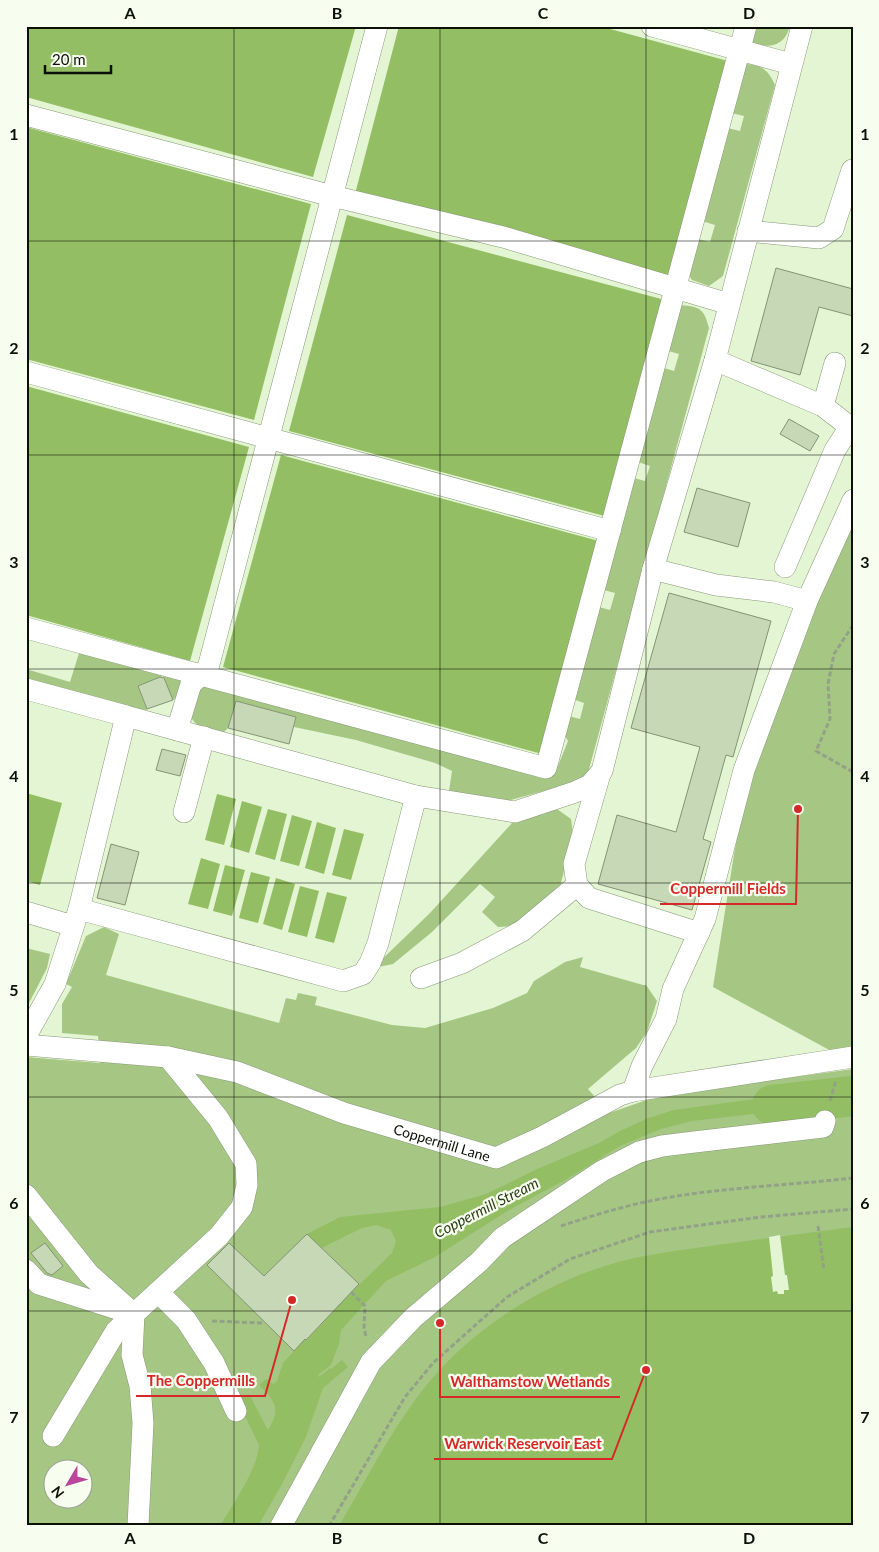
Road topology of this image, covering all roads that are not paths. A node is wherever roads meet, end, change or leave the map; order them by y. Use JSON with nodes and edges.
{"nodes":[{"id":1,"x":377,"y":26,"type":"edge"},
{"id":2,"x":652,"y":26,"type":"edge"},
{"id":3,"x":746,"y":26,"type":"edge"},
{"id":4,"x":802,"y":26,"type":"edge"},
{"id":5,"x":740,"y":50,"type":"junction"},
{"id":6,"x":791,"y":64,"type":"junction"},
{"id":7,"x":26,"y":115,"type":"edge"},
{"id":8,"x":852,"y":170,"type":"edge"},
{"id":9,"x":332,"y":196,"type":"junction"},
{"id":10,"x":748,"y":231,"type":"junction"},
{"id":11,"x":675,"y":288,"type":"junction"},
{"id":12,"x":729,"y":304,"type":"junction"},
{"id":13,"x":715,"y":360,"type":"junction"},
{"id":14,"x":835,"y":363,"type":"dead end"},
{"id":15,"x":26,"y":372,"type":"edge"},
{"id":16,"x":824,"y":406,"type":"junction"},
{"id":17,"x":852,"y":430,"type":"edge"},
{"id":18,"x":268,"y":438,"type":"junction"},
{"id":19,"x":853,"y":500,"type":"edge"},
{"id":20,"x":610,"y":530,"type":"junction"},
{"id":21,"x":785,"y":567,"type":"dead end"},
{"id":22,"x":653,"y":568,"type":"junction"},
{"id":23,"x":807,"y":601,"type":"junction"},
{"id":24,"x":26,"y":628,"type":"edge"},
{"id":25,"x":201,"y":675,"type":"junction"},
{"id":26,"x":26,"y":689,"type":"edge"},
{"id":27,"x":126,"y":716,"type":"junction"},
{"id":28,"x":177,"y":730,"type":"junction"},
{"id":29,"x":204,"y":738,"type":"junction"},
{"id":30,"x":600,"y":774,"type":"junction"},
{"id":31,"x":416,"y":796,"type":"junction"},
{"id":32,"x":184,"y":812,"type":"dead end"},
{"id":33,"x":577,"y":885,"type":"junction"},
{"id":34,"x":26,"y":912,"type":"edge"},
{"id":35,"x":76,"y":918,"type":"junction"},
{"id":36,"x":699,"y":933,"type":"junction"},
{"id":37,"x":421,"y":978,"type":"dead end"},
{"id":38,"x":26,"y":1036,"type":"edge"},
{"id":39,"x":26,"y":1045,"type":"edge"},
{"id":40,"x":168,"y":1057,"type":"junction"},
{"id":41,"x":853,"y":1057,"type":"edge"},
{"id":42,"x":633,"y":1091,"type":"junction"},
{"id":43,"x":825,"y":1121,"type":"dead end"},
{"id":44,"x":26,"y":1195,"type":"edge"},
{"id":45,"x":26,"y":1270,"type":"edge"},
{"id":46,"x":158,"y":1292,"type":"junction"},
{"id":47,"x":134,"y":1314,"type":"junction"},
{"id":48,"x":236,"y":1411,"type":"dead end"},
{"id":49,"x":53,"y":1436,"type":"dead end"},
{"id":50,"x":138,"y":1526,"type":"edge"},
{"id":51,"x":281,"y":1526,"type":"edge"}],
"edges":[{"from":1,"to":9,"type":"street"},
{"from":2,"to":5,"type":"street"},
{"from":3,"to":5,"type":"street"},
{"from":4,"to":6,"type":"street"},
{"from":5,"to":6,"type":"street"},
{"from":5,"to":11,"type":"street"},
{"from":6,"to":10,"type":"street"},
{"from":7,"to":9,"type":"street"},
{"from":8,"to":10,"type":"street"},
{"from":9,"to":11,"type":"street"},
{"from":9,"to":18,"type":"street"},
{"from":10,"to":12,"type":"street"},
{"from":11,"to":12,"type":"street"},
{"from":11,"to":20,"type":"street"},
{"from":12,"to":13,"type":"street"},
{"from":13,"to":16,"type":"street"},
{"from":13,"to":22,"type":"street"},
{"from":14,"to":16,"type":"street"},
{"from":15,"to":18,"type":"street"},
{"from":16,"to":17,"type":"street"},
{"from":17,"to":21,"type":"street"},
{"from":18,"to":20,"type":"street"},
{"from":18,"to":25,"type":"street"},
{"from":19,"to":23,"type":"street"},
{"from":20,"to":25,"type":"street"},
{"from":22,"to":23,"type":"street"},
{"from":22,"to":30,"type":"street"},
{"from":23,"to":36,"type":"street"},
{"from":24,"to":25,"type":"street"},
{"from":25,"to":28,"type":"street"},
{"from":26,"to":27,"type":"street"},
{"from":27,"to":28,"type":"street"},
{"from":27,"to":35,"type":"street"},
{"from":28,"to":29,"type":"street"},
{"from":29,"to":31,"type":"street"},
{"from":29,"to":32,"type":"street"},
{"from":30,"to":31,"type":"street"},
{"from":30,"to":33,"type":"street"},
{"from":31,"to":35,"type":"street"},
{"from":33,"to":36,"type":"street"},
{"from":33,"to":37,"type":"street"},
{"from":34,"to":35,"type":"street"},
{"from":35,"to":38,"type":"street"},
{"from":36,"to":42,"type":"street"},
{"from":39,"to":40,"type":"street","name":"Coppermill Lane"},
{"from":40,"to":42,"type":"street","name":"Coppermill Lane"},
{"from":40,"to":46,"type":"street"},
{"from":41,"to":42,"type":"street","name":"Coppermill Lane"},
{"from":43,"to":51,"type":"street"},
{"from":44,"to":47,"type":"street"},
{"from":45,"to":47,"type":"street"},
{"from":46,"to":47,"type":"street"},
{"from":46,"to":48,"type":"street"},
{"from":47,"to":49,"type":"street"},
{"from":47,"to":50,"type":"street"}]}
